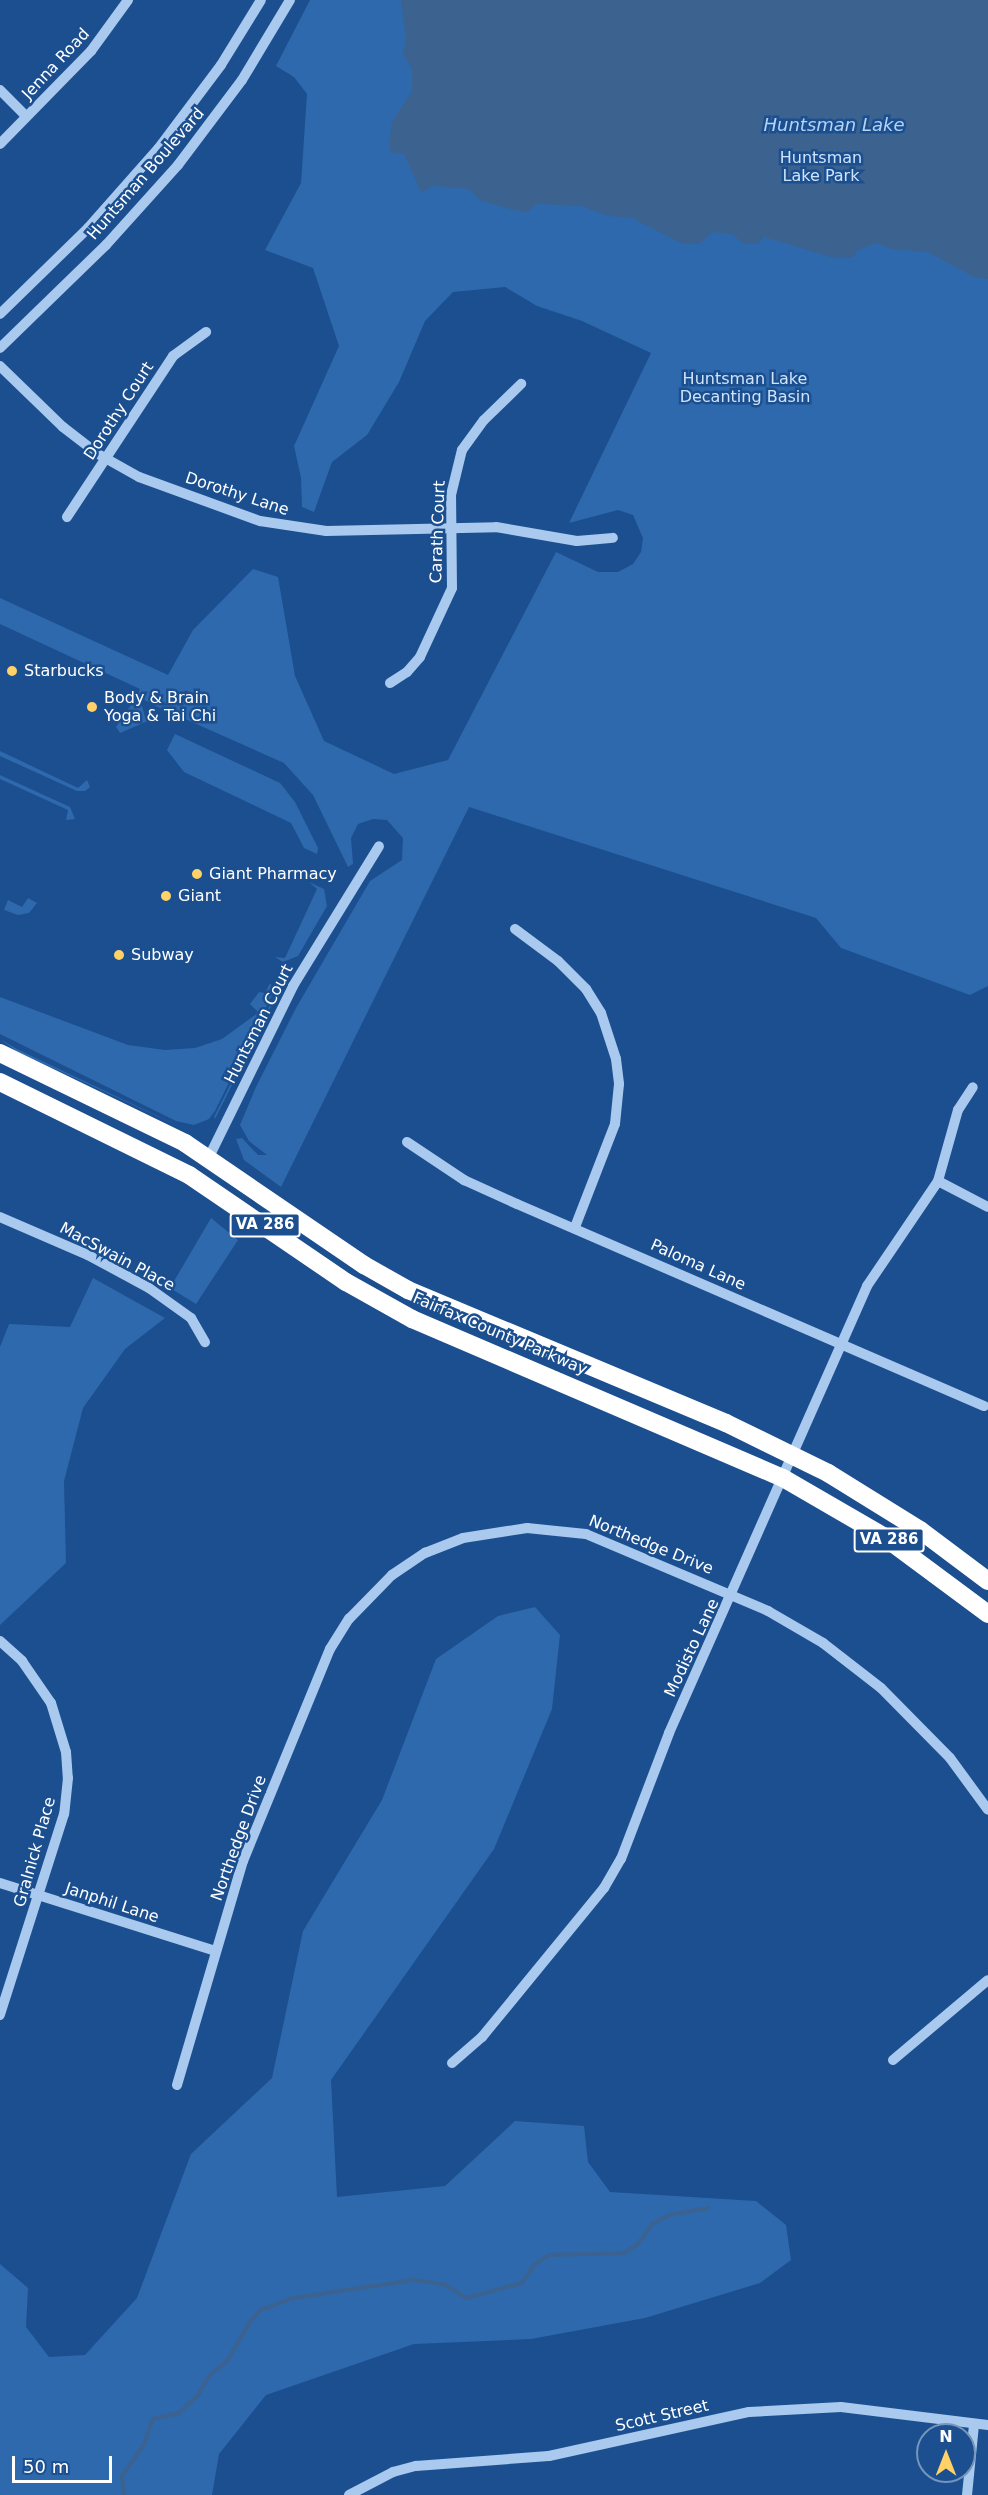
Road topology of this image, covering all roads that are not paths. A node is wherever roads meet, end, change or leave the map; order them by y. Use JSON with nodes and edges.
{"nodes":[{"id":1,"x":128,"y":0,"type":"edge"},
{"id":2,"x":261,"y":0,"type":"edge"},
{"id":3,"x":290,"y":0,"type":"edge"},
{"id":4,"x":0,"y":90,"type":"edge"},
{"id":5,"x":26,"y":116,"type":"junction"},
{"id":6,"x":0,"y":144,"type":"edge"},
{"id":7,"x":0,"y":314,"type":"edge"},
{"id":8,"x":206,"y":332,"type":"dead end"},
{"id":9,"x":0,"y":348,"type":"edge"},
{"id":10,"x":0,"y":366,"type":"edge"},
{"id":11,"x":521,"y":384,"type":"dead end"},
{"id":12,"x":106,"y":458,"type":"junction"},
{"id":13,"x":67,"y":517,"type":"dead end"},
{"id":14,"x":452,"y":528,"type":"junction"},
{"id":15,"x":613,"y":538,"type":"dead end"},
{"id":16,"x":390,"y":683,"type":"dead end"},
{"id":17,"x":379,"y":846,"type":"dead end"},
{"id":18,"x":515,"y":929,"type":"dead end"},
{"id":19,"x":0,"y":1053,"type":"edge"},
{"id":20,"x":0,"y":1082,"type":"edge"},
{"id":21,"x":973,"y":1087,"type":"dead end"},
{"id":22,"x":407,"y":1142,"type":"dead end"},
{"id":23,"x":209,"y":1157,"type":"junction"},
{"id":24,"x":938,"y":1181,"type":"junction"},
{"id":25,"x":988,"y":1207,"type":"edge"},
{"id":26,"x":0,"y":1217,"type":"edge"},
{"id":27,"x":575,"y":1227,"type":"junction"},
{"id":28,"x":206,"y":1342,"type":"dead end"},
{"id":29,"x":842,"y":1344,"type":"junction"},
{"id":30,"x":984,"y":1406,"type":"dead end"},
{"id":31,"x":793,"y":1455,"type":"junction"},
{"id":32,"x":783,"y":1478,"type":"junction"},
{"id":33,"x":988,"y":1581,"type":"edge"},
{"id":34,"x":733,"y":1595,"type":"junction"},
{"id":35,"x":988,"y":1614,"type":"edge"},
{"id":36,"x":0,"y":1641,"type":"edge"},
{"id":37,"x":988,"y":1810,"type":"edge"},
{"id":38,"x":0,"y":1883,"type":"edge"},
{"id":39,"x":38,"y":1895,"type":"junction"},
{"id":40,"x":216,"y":1951,"type":"junction"},
{"id":41,"x":988,"y":1980,"type":"edge"},
{"id":42,"x":0,"y":2015,"type":"edge"},
{"id":43,"x":893,"y":2060,"type":"dead end"},
{"id":44,"x":453,"y":2063,"type":"dead end"},
{"id":45,"x":177,"y":2085,"type":"dead end"},
{"id":46,"x":966,"y":2423,"type":"edge"},
{"id":47,"x":349,"y":2495,"type":"edge"}],
"edges":[{"from":1,"to":5,"type":"street","name":"Jenna Road"},
{"from":2,"to":7,"type":"street","name":"Huntsman Boulevard"},
{"from":3,"to":9,"type":"street","name":"Huntsman Boulevard"},
{"from":4,"to":5,"type":"street"},
{"from":5,"to":6,"type":"street","name":"Jenna Road"},
{"from":8,"to":12,"type":"street","name":"Dorothy Court"},
{"from":10,"to":12,"type":"street","name":"Dorothy Lane"},
{"from":11,"to":14,"type":"street","name":"Carath Court"},
{"from":12,"to":13,"type":"street","name":"Dorothy Court"},
{"from":12,"to":14,"type":"street","name":"Dorothy Lane"},
{"from":14,"to":15,"type":"street","name":"Dorothy Lane"},
{"from":14,"to":16,"type":"street","name":"Carath Court"},
{"from":17,"to":23,"type":"street","name":"Huntsman Court"},
{"from":18,"to":27,"type":"street"},
{"from":19,"to":23,"type":"highway","name":"Fairfax County Parkway","number":"VA 286"},
{"from":20,"to":32,"type":"highway","name":"Fairfax County Parkway","number":"VA 286"},
{"from":21,"to":24,"type":"street","name":"Modisto Lane"},
{"from":22,"to":27,"type":"street","name":"Paloma Lane"},
{"from":23,"to":31,"type":"highway","name":"Fairfax County Parkway","number":"VA 286"},
{"from":24,"to":25,"type":"street"},
{"from":24,"to":29,"type":"street","name":"Modisto Lane"},
{"from":26,"to":28,"type":"street","name":"MacSwain Place"},
{"from":27,"to":29,"type":"street","name":"Paloma Lane"},
{"from":29,"to":30,"type":"street","name":"Paloma Lane"},
{"from":29,"to":31,"type":"street","name":"Modisto Lane"},
{"from":31,"to":32,"type":"street","name":"Modisto Lane"},
{"from":31,"to":33,"type":"highway","name":"Fairfax County Parkway","number":"VA 286"},
{"from":32,"to":34,"type":"street","name":"Modisto Lane"},
{"from":32,"to":35,"type":"highway","name":"Fairfax County Parkway","number":"VA 286"},
{"from":34,"to":37,"type":"street","name":"Northedge Drive"},
{"from":34,"to":40,"type":"street","name":"Northedge Drive"},
{"from":34,"to":44,"type":"street","name":"Modisto Lane"},
{"from":36,"to":39,"type":"street","name":"Gralnick Place"},
{"from":38,"to":39,"type":"street","name":"Janphil Lane"},
{"from":39,"to":40,"type":"street","name":"Janphil Lane"},
{"from":39,"to":42,"type":"street","name":"Gralnick Place"},
{"from":40,"to":45,"type":"street","name":"Northedge Drive"},
{"from":41,"to":43,"type":"street"},
{"from":46,"to":47,"type":"street","name":"Scott Street"}]}
